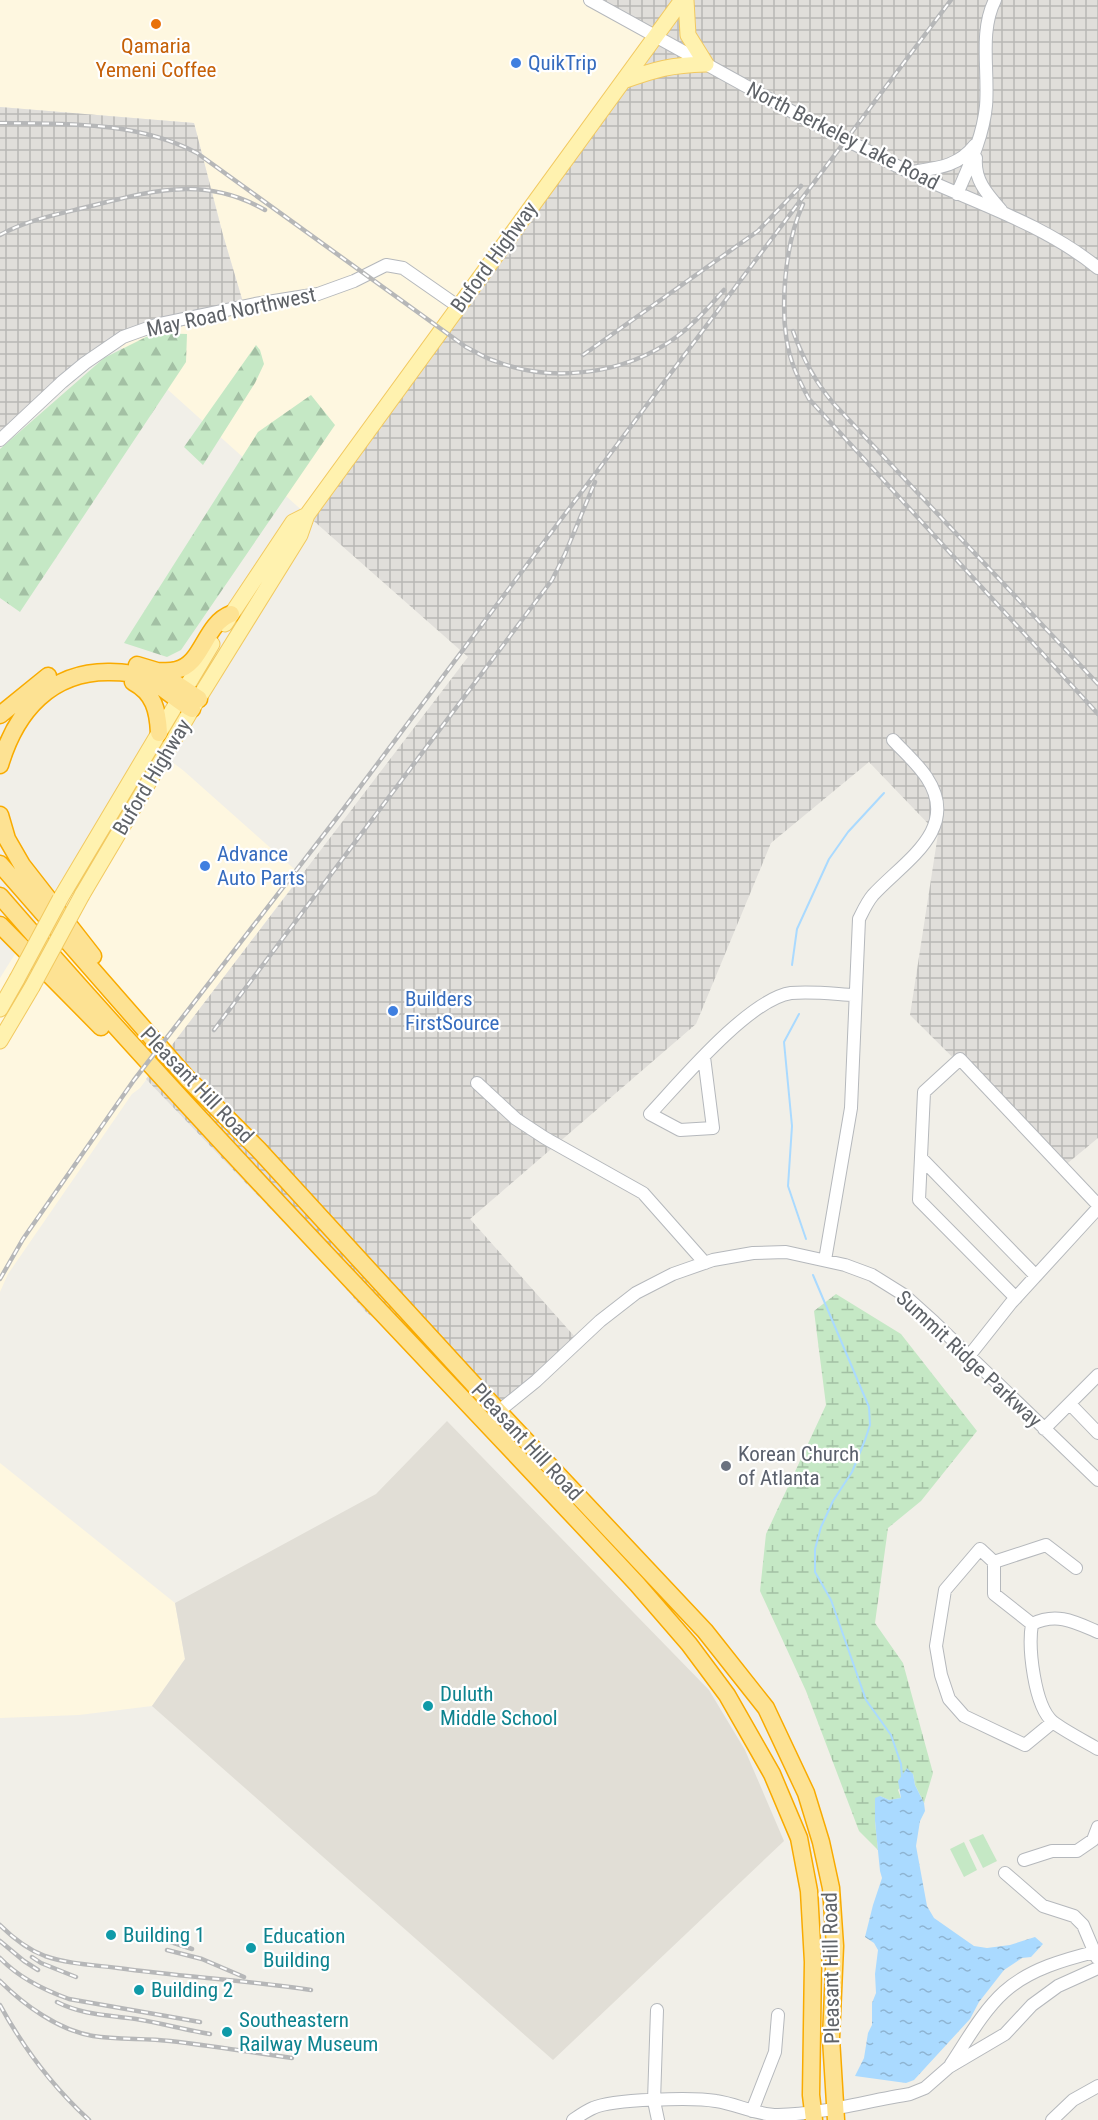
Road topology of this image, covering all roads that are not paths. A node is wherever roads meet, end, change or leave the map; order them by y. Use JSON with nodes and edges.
{"nodes":[{"id":1,"x":684,"y":0,"type":"edge"},
{"id":2,"x":995,"y":0,"type":"edge"},
{"id":3,"x":596,"y":2,"type":"edge"},
{"id":4,"x":656,"y":36,"type":"junction"},
{"id":5,"x":706,"y":64,"type":"junction"},
{"id":6,"x":623,"y":81,"type":"junction"},
{"id":7,"x":978,"y":142,"type":"junction"},
{"id":8,"x":910,"y":172,"type":"junction"},
{"id":9,"x":957,"y":194,"type":"junction"},
{"id":10,"x":1005,"y":214,"type":"junction"},
{"id":11,"x":1098,"y":268,"type":"edge"},
{"id":12,"x":459,"y":307,"type":"junction"},
{"id":13,"x":0,"y":440,"type":"edge"},
{"id":14,"x":307,"y":515,"type":"junction"},
{"id":15,"x":231,"y":614,"type":"junction"},
{"id":16,"x":157,"y":671,"type":"junction"},
{"id":17,"x":188,"y":699,"type":"junction"},
{"id":18,"x":0,"y":715,"type":"edge"},
{"id":19,"x":21,"y":717,"type":"junction"},
{"id":20,"x":159,"y":733,"type":"junction"},
{"id":21,"x":893,"y":740,"type":"dead end"},
{"id":22,"x":0,"y":765,"type":"edge"},
{"id":23,"x":0,"y":815,"type":"edge"},
{"id":24,"x":0,"y":864,"type":"edge"},
{"id":25,"x":0,"y":896,"type":"edge"},
{"id":26,"x":0,"y":926,"type":"edge"},
{"id":27,"x":855,"y":995,"type":"junction"},
{"id":28,"x":0,"y":1009,"type":"edge"},
{"id":29,"x":0,"y":1041,"type":"edge"},
{"id":30,"x":704,"y":1057,"type":"junction"},
{"id":31,"x":187,"y":1078,"type":"junction"},
{"id":32,"x":477,"y":1083,"type":"dead end"},
{"id":33,"x":205,"y":1125,"type":"junction"},
{"id":34,"x":921,"y":1158,"type":"junction"},
{"id":35,"x":1098,"y":1207,"type":"edge"},
{"id":36,"x":825,"y":1260,"type":"junction"},
{"id":37,"x":705,"y":1263,"type":"junction"},
{"id":38,"x":1036,"y":1276,"type":"junction"},
{"id":39,"x":1016,"y":1298,"type":"junction"},
{"id":40,"x":969,"y":1356,"type":"junction"},
{"id":41,"x":1098,"y":1375,"type":"edge"},
{"id":42,"x":1070,"y":1404,"type":"junction"},
{"id":43,"x":493,"y":1417,"type":"junction"},
{"id":44,"x":1044,"y":1429,"type":"junction"},
{"id":45,"x":1098,"y":1432,"type":"edge"},
{"id":46,"x":1098,"y":1480,"type":"edge"},
{"id":47,"x":994,"y":1562,"type":"junction"},
{"id":48,"x":1076,"y":1568,"type":"dead end"},
{"id":49,"x":1032,"y":1624,"type":"junction"},
{"id":50,"x":1098,"y":1632,"type":"edge"},
{"id":51,"x":1053,"y":1722,"type":"junction"},
{"id":52,"x":1098,"y":1749,"type":"edge"},
{"id":53,"x":1098,"y":1827,"type":"edge"},
{"id":54,"x":1024,"y":1860,"type":"dead end"},
{"id":55,"x":1005,"y":1873,"type":"dead end"},
{"id":56,"x":1097,"y":1955,"type":"edge"},
{"id":57,"x":1098,"y":1968,"type":"edge"},
{"id":58,"x":657,"y":2010,"type":"dead end"},
{"id":59,"x":778,"y":2015,"type":"dead end"},
{"id":60,"x":949,"y":2067,"type":"junction"},
{"id":61,"x":1098,"y":2086,"type":"edge"},
{"id":62,"x":654,"y":2101,"type":"junction"},
{"id":63,"x":752,"y":2111,"type":"junction"},
{"id":64,"x":824,"y":2115,"type":"edge"},
{"id":65,"x":573,"y":2120,"type":"edge"},
{"id":66,"x":658,"y":2120,"type":"edge"},
{"id":67,"x":1052,"y":2120,"type":"edge"}],
"edges":[{"from":1,"to":4,"type":"main road","name":"Buford Highway"},
{"from":1,"to":5,"type":"main road"},
{"from":2,"to":7,"type":"street"},
{"from":3,"to":4,"type":"street","name":"North Berkeley Lake Road"},
{"from":4,"to":5,"type":"street","name":"North Berkeley Lake Road"},
{"from":4,"to":6,"type":"main road","name":"Buford Highway"},
{"from":5,"to":6,"type":"main road"},
{"from":5,"to":8,"type":"street","name":"North Berkeley Lake Road","bridge":true},
{"from":6,"to":12,"type":"main road","name":"Buford Highway"},
{"from":7,"to":8,"type":"street"},
{"from":7,"to":9,"type":"street"},
{"from":7,"to":10,"type":"street"},
{"from":8,"to":9,"type":"street","name":"North Berkeley Lake Road"},
{"from":9,"to":10,"type":"street","name":"North Berkeley Lake Road"},
{"from":10,"to":11,"type":"street","name":"North Berkeley Lake Road"},
{"from":12,"to":13,"type":"street","name":"May Road Northwest"},
{"from":12,"to":14,"type":"main road","name":"Buford Highway"},
{"from":14,"to":15,"type":"main road","name":"Buford Highway"},
{"from":14,"to":17,"type":"main road","name":"Buford Highway"},
{"from":15,"to":16,"type":"highway"},
{"from":15,"to":17,"type":"main road","name":"Buford Highway"},
{"from":16,"to":17,"type":"highway"},
{"from":16,"to":18,"type":"highway"},
{"from":17,"to":19,"type":"highway"},
{"from":17,"to":20,"type":"main road","name":"Buford Highway"},
{"from":17,"to":29,"type":"main road","name":"Buford Highway","bridge":true},
{"from":19,"to":20,"type":"highway"},
{"from":19,"to":22,"type":"highway"},
{"from":20,"to":28,"type":"main road","name":"Buford Highway","bridge":true},
{"from":21,"to":27,"type":"street"},
{"from":23,"to":31,"type":"highway"},
{"from":24,"to":31,"type":"highway","name":"Pleasant Hill Road"},
{"from":25,"to":33,"type":"highway","name":"Pleasant Hill Road"},
{"from":26,"to":33,"type":"highway"},
{"from":27,"to":30,"type":"street"},
{"from":27,"to":36,"type":"street"},
{"from":30,"to":30,"type":"street"},
{"from":31,"to":43,"type":"highway","name":"Pleasant Hill Road"},
{"from":32,"to":37,"type":"street"},
{"from":33,"to":43,"type":"highway","name":"Pleasant Hill Road"},
{"from":34,"to":35,"type":"street"},
{"from":34,"to":38,"type":"street"},
{"from":34,"to":39,"type":"street"},
{"from":35,"to":38,"type":"street"},
{"from":36,"to":37,"type":"street","name":"Summit Ridge Parkway"},
{"from":36,"to":40,"type":"street","name":"Summit Ridge Parkway"},
{"from":37,"to":43,"type":"street","name":"Summit Ridge Parkway"},
{"from":38,"to":39,"type":"street"},
{"from":39,"to":40,"type":"street"},
{"from":40,"to":44,"type":"street","name":"Summit Ridge Parkway"},
{"from":41,"to":42,"type":"street"},
{"from":42,"to":44,"type":"street"},
{"from":42,"to":45,"type":"street"},
{"from":43,"to":64,"type":"highway","name":"Pleasant Hill Road"},
{"from":43,"to":64,"type":"highway","name":"Pleasant Hill Road"},
{"from":44,"to":46,"type":"street","name":"Summit Ridge Parkway"},
{"from":47,"to":48,"type":"street"},
{"from":47,"to":49,"type":"street"},
{"from":47,"to":51,"type":"street"},
{"from":49,"to":50,"type":"street"},
{"from":49,"to":51,"type":"street"},
{"from":51,"to":52,"type":"street"},
{"from":53,"to":54,"type":"street"},
{"from":55,"to":56,"type":"street"},
{"from":56,"to":60,"type":"street"},
{"from":57,"to":60,"type":"street"},
{"from":58,"to":62,"type":"street"},
{"from":59,"to":63,"type":"street"},
{"from":60,"to":64,"type":"street"},
{"from":61,"to":67,"type":"street"},
{"from":62,"to":63,"type":"street"},
{"from":62,"to":65,"type":"street"},
{"from":62,"to":66,"type":"street"},
{"from":63,"to":64,"type":"street"}]}
